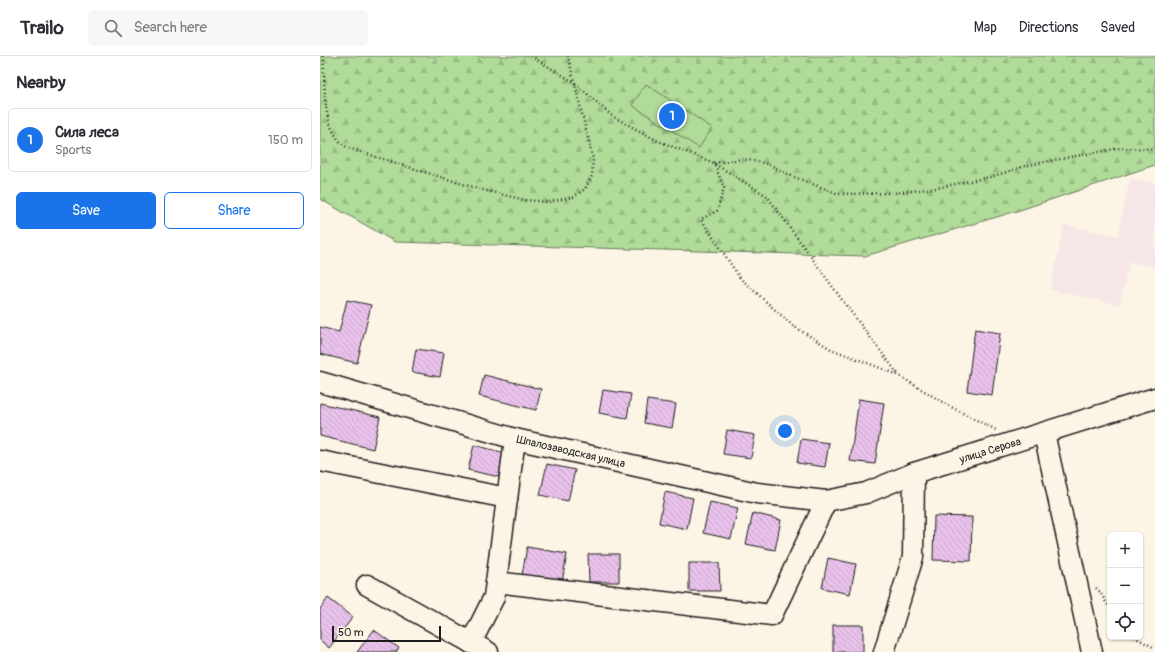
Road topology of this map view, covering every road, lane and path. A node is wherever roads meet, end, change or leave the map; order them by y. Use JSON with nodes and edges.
{"nodes":[{"id":1,"x":323,"y":56,"type":"edge"},
{"id":2,"x":531,"y":56,"type":"edge"},
{"id":3,"x":568,"y":56,"type":"edge"},
{"id":4,"x":575,"y":84,"type":"junction"},
{"id":5,"x":1155,"y":150,"type":"edge"},
{"id":6,"x":714,"y":164,"type":"junction"},
{"id":7,"x":900,"y":376,"type":"junction"},
{"id":8,"x":320,"y":382,"type":"edge"},
{"id":9,"x":1155,"y":398,"type":"edge"},
{"id":10,"x":1044,"y":433,"type":"junction"},
{"id":11,"x":514,"y":439,"type":"junction"},
{"id":12,"x":1017,"y":441,"type":"junction"},
{"id":13,"x":320,"y":461,"type":"edge"},
{"id":14,"x":914,"y":473,"type":"junction"},
{"id":15,"x":507,"y":498,"type":"junction"},
{"id":16,"x":826,"y":501,"type":"junction"},
{"id":17,"x":496,"y":582,"type":"junction"},
{"id":18,"x":367,"y":585,"type":"dead end"},
{"id":19,"x":1140,"y":640,"type":"edge"},
{"id":20,"x":471,"y":643,"type":"junction"},
{"id":21,"x":1155,"y":648,"type":"edge"},
{"id":22,"x":488,"y":652,"type":"edge"},
{"id":23,"x":884,"y":652,"type":"edge"},
{"id":24,"x":1092,"y":652,"type":"edge"}],
"edges":[{"from":1,"to":4,"type":"path"},
{"from":2,"to":4,"type":"path"},
{"from":3,"to":4,"type":"path"},
{"from":4,"to":6,"type":"path"},
{"from":5,"to":6,"type":"path"},
{"from":6,"to":7,"type":"path"},
{"from":6,"to":7,"type":"path"},
{"from":7,"to":12,"type":"path"},
{"from":8,"to":11,"type":"street","name":"Шпалозаводская улица"},
{"from":9,"to":10,"type":"street","name":"улица Серова"},
{"from":10,"to":12,"type":"street","name":"улица Серова"},
{"from":10,"to":24,"type":"street"},
{"from":11,"to":15,"type":"street"},
{"from":11,"to":16,"type":"street","name":"Шпалозаводская улица"},
{"from":12,"to":14,"type":"street","name":"улица Серова"},
{"from":13,"to":15,"type":"street"},
{"from":14,"to":16,"type":"street","name":"улица Серова"},
{"from":14,"to":23,"type":"street"},
{"from":15,"to":17,"type":"street"},
{"from":16,"to":17,"type":"street"},
{"from":17,"to":20,"type":"street"},
{"from":18,"to":20,"type":"street"},
{"from":19,"to":21,"type":"path"},
{"from":20,"to":22,"type":"street"}]}
